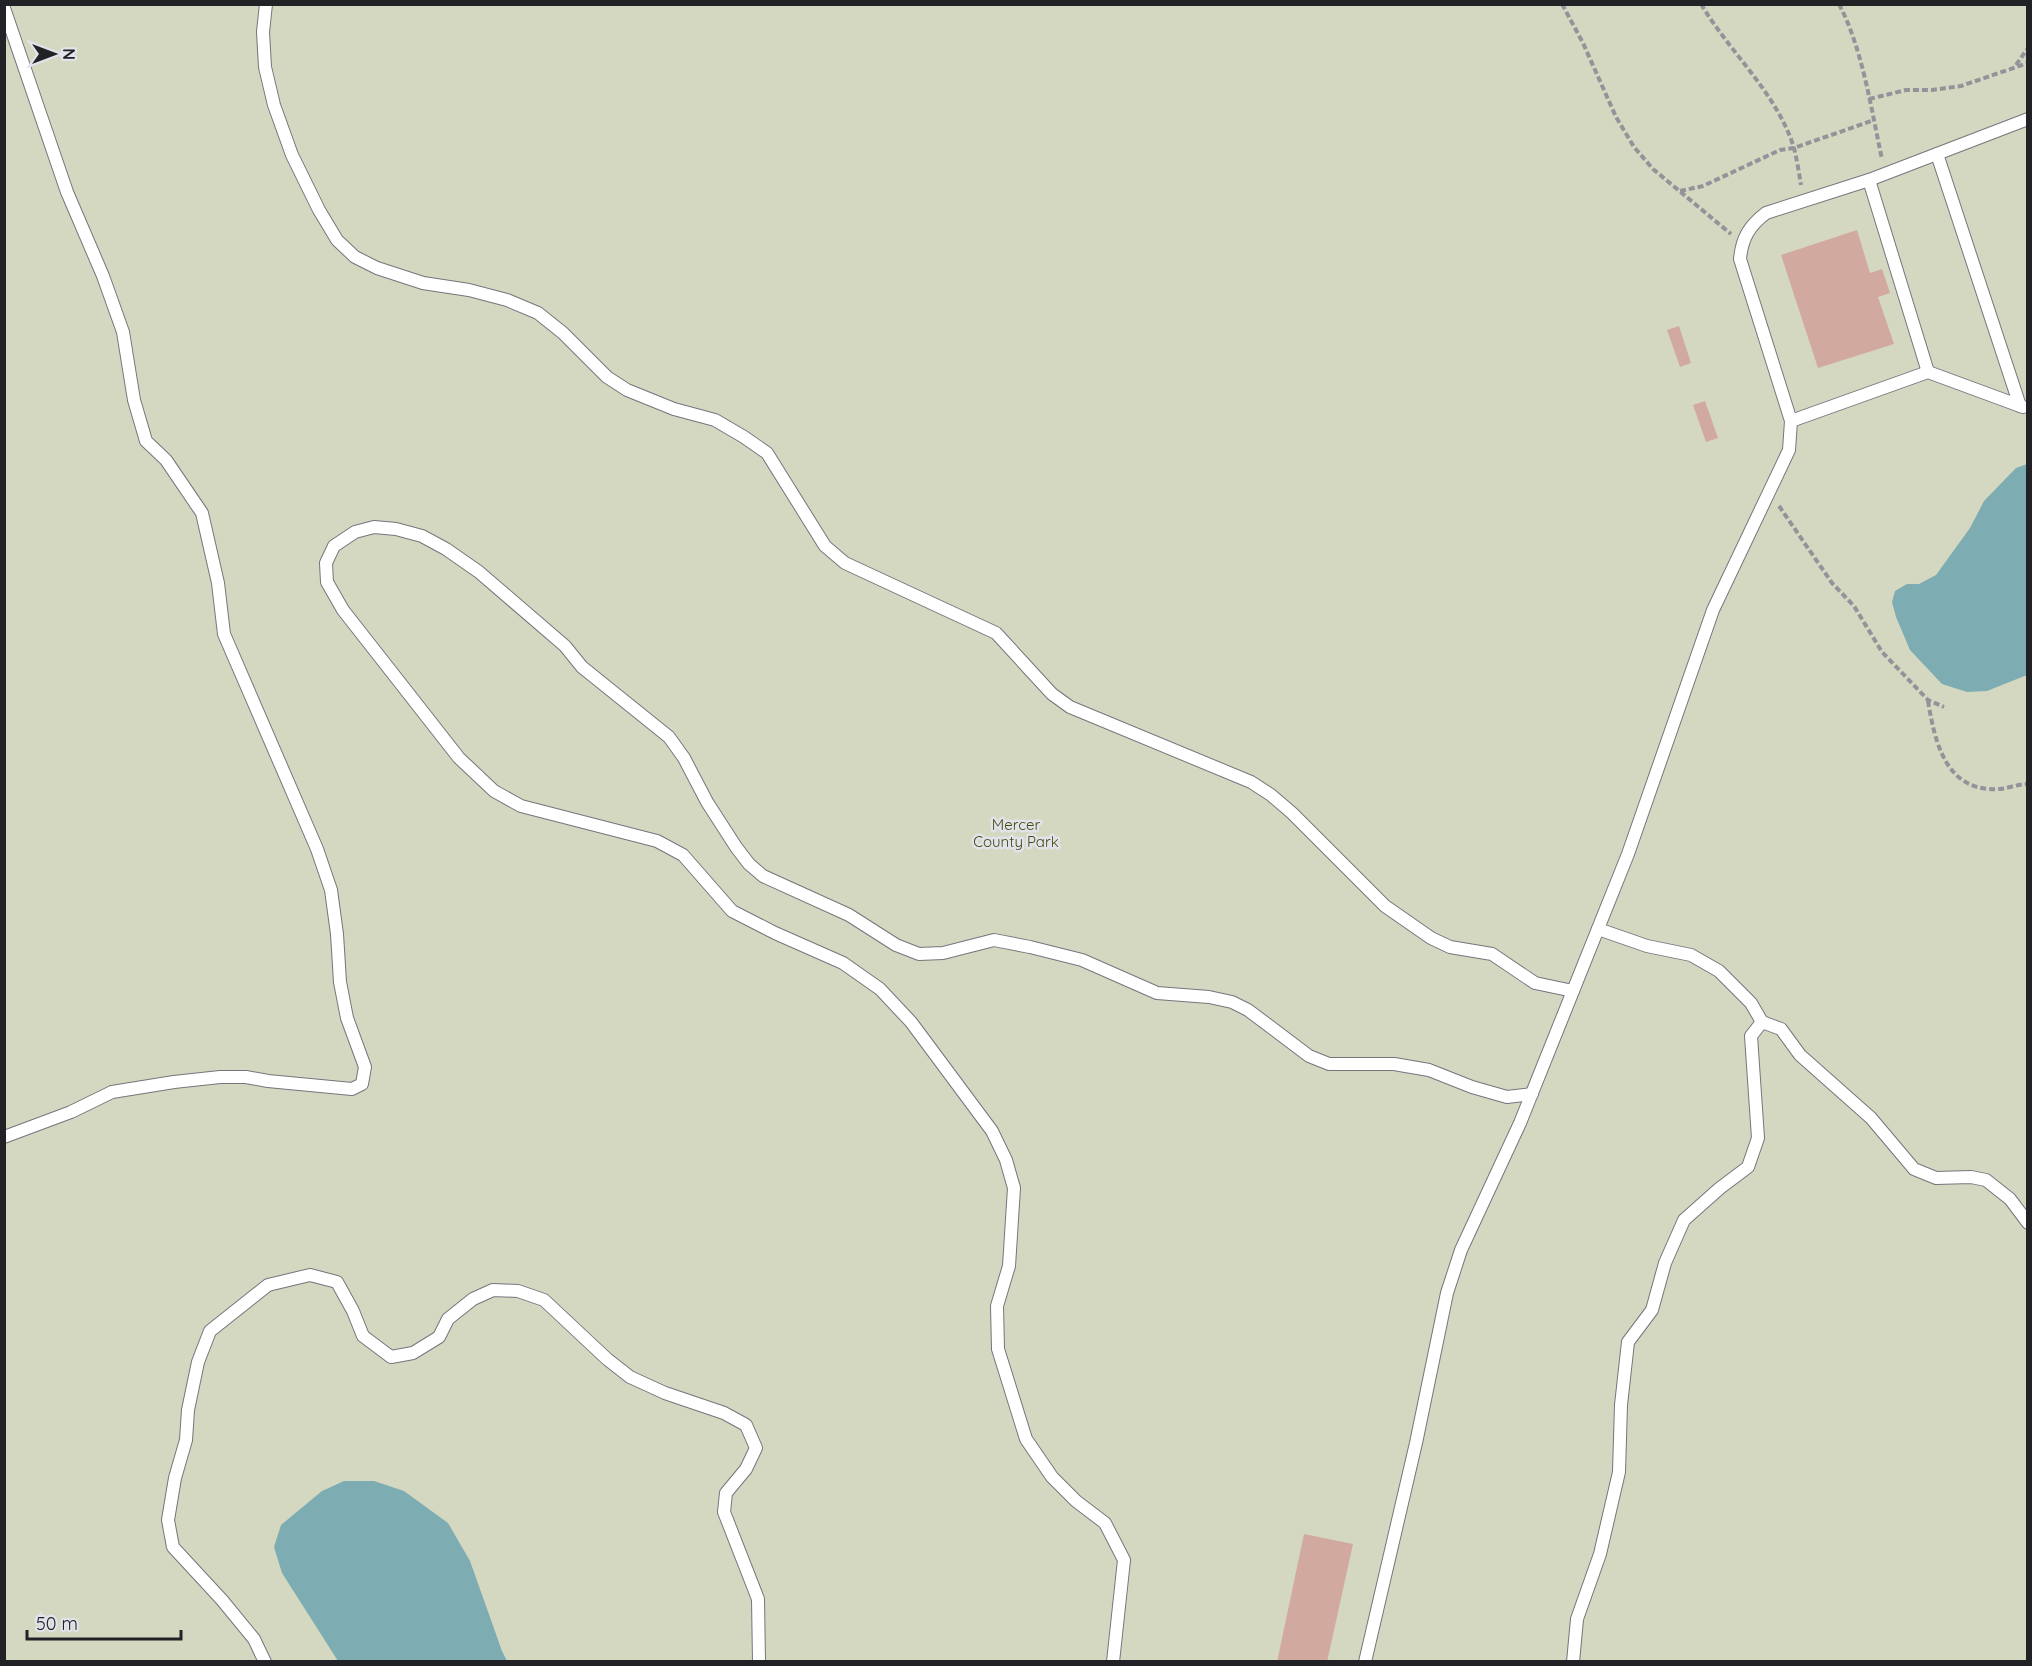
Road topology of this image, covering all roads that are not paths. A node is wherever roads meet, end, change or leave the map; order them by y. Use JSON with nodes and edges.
{"nodes":[{"id":1,"x":266,"y":4,"type":"edge"},
{"id":2,"x":4,"y":8,"type":"edge"},
{"id":3,"x":2028,"y":119,"type":"edge"},
{"id":4,"x":1937,"y":154,"type":"junction"},
{"id":5,"x":1869,"y":180,"type":"junction"},
{"id":6,"x":1928,"y":372,"type":"junction"},
{"id":7,"x":2024,"y":407,"type":"edge"},
{"id":8,"x":1791,"y":421,"type":"junction"},
{"id":9,"x":1598,"y":929,"type":"junction"},
{"id":10,"x":1573,"y":991,"type":"junction"},
{"id":11,"x":1762,"y":1022,"type":"junction"},
{"id":12,"x":1532,"y":1094,"type":"junction"},
{"id":13,"x":4,"y":1137,"type":"edge"},
{"id":14,"x":2028,"y":1223,"type":"edge"},
{"id":15,"x":265,"y":1662,"type":"edge"},
{"id":16,"x":759,"y":1662,"type":"edge"},
{"id":17,"x":1113,"y":1662,"type":"edge"},
{"id":18,"x":1365,"y":1662,"type":"edge"},
{"id":19,"x":1573,"y":1662,"type":"edge"}],
"edges":[{"from":1,"to":10,"type":"lane"},
{"from":2,"to":13,"type":"lane"},
{"from":3,"to":4,"type":"lane"},
{"from":4,"to":5,"type":"lane"},
{"from":4,"to":7,"type":"lane"},
{"from":5,"to":6,"type":"lane"},
{"from":5,"to":8,"type":"lane"},
{"from":6,"to":7,"type":"lane"},
{"from":6,"to":8,"type":"lane"},
{"from":8,"to":9,"type":"lane"},
{"from":9,"to":10,"type":"lane"},
{"from":9,"to":11,"type":"lane"},
{"from":10,"to":12,"type":"lane"},
{"from":11,"to":14,"type":"lane"},
{"from":11,"to":19,"type":"lane"},
{"from":12,"to":17,"type":"lane"},
{"from":12,"to":18,"type":"lane"},
{"from":15,"to":16,"type":"lane"}]}
